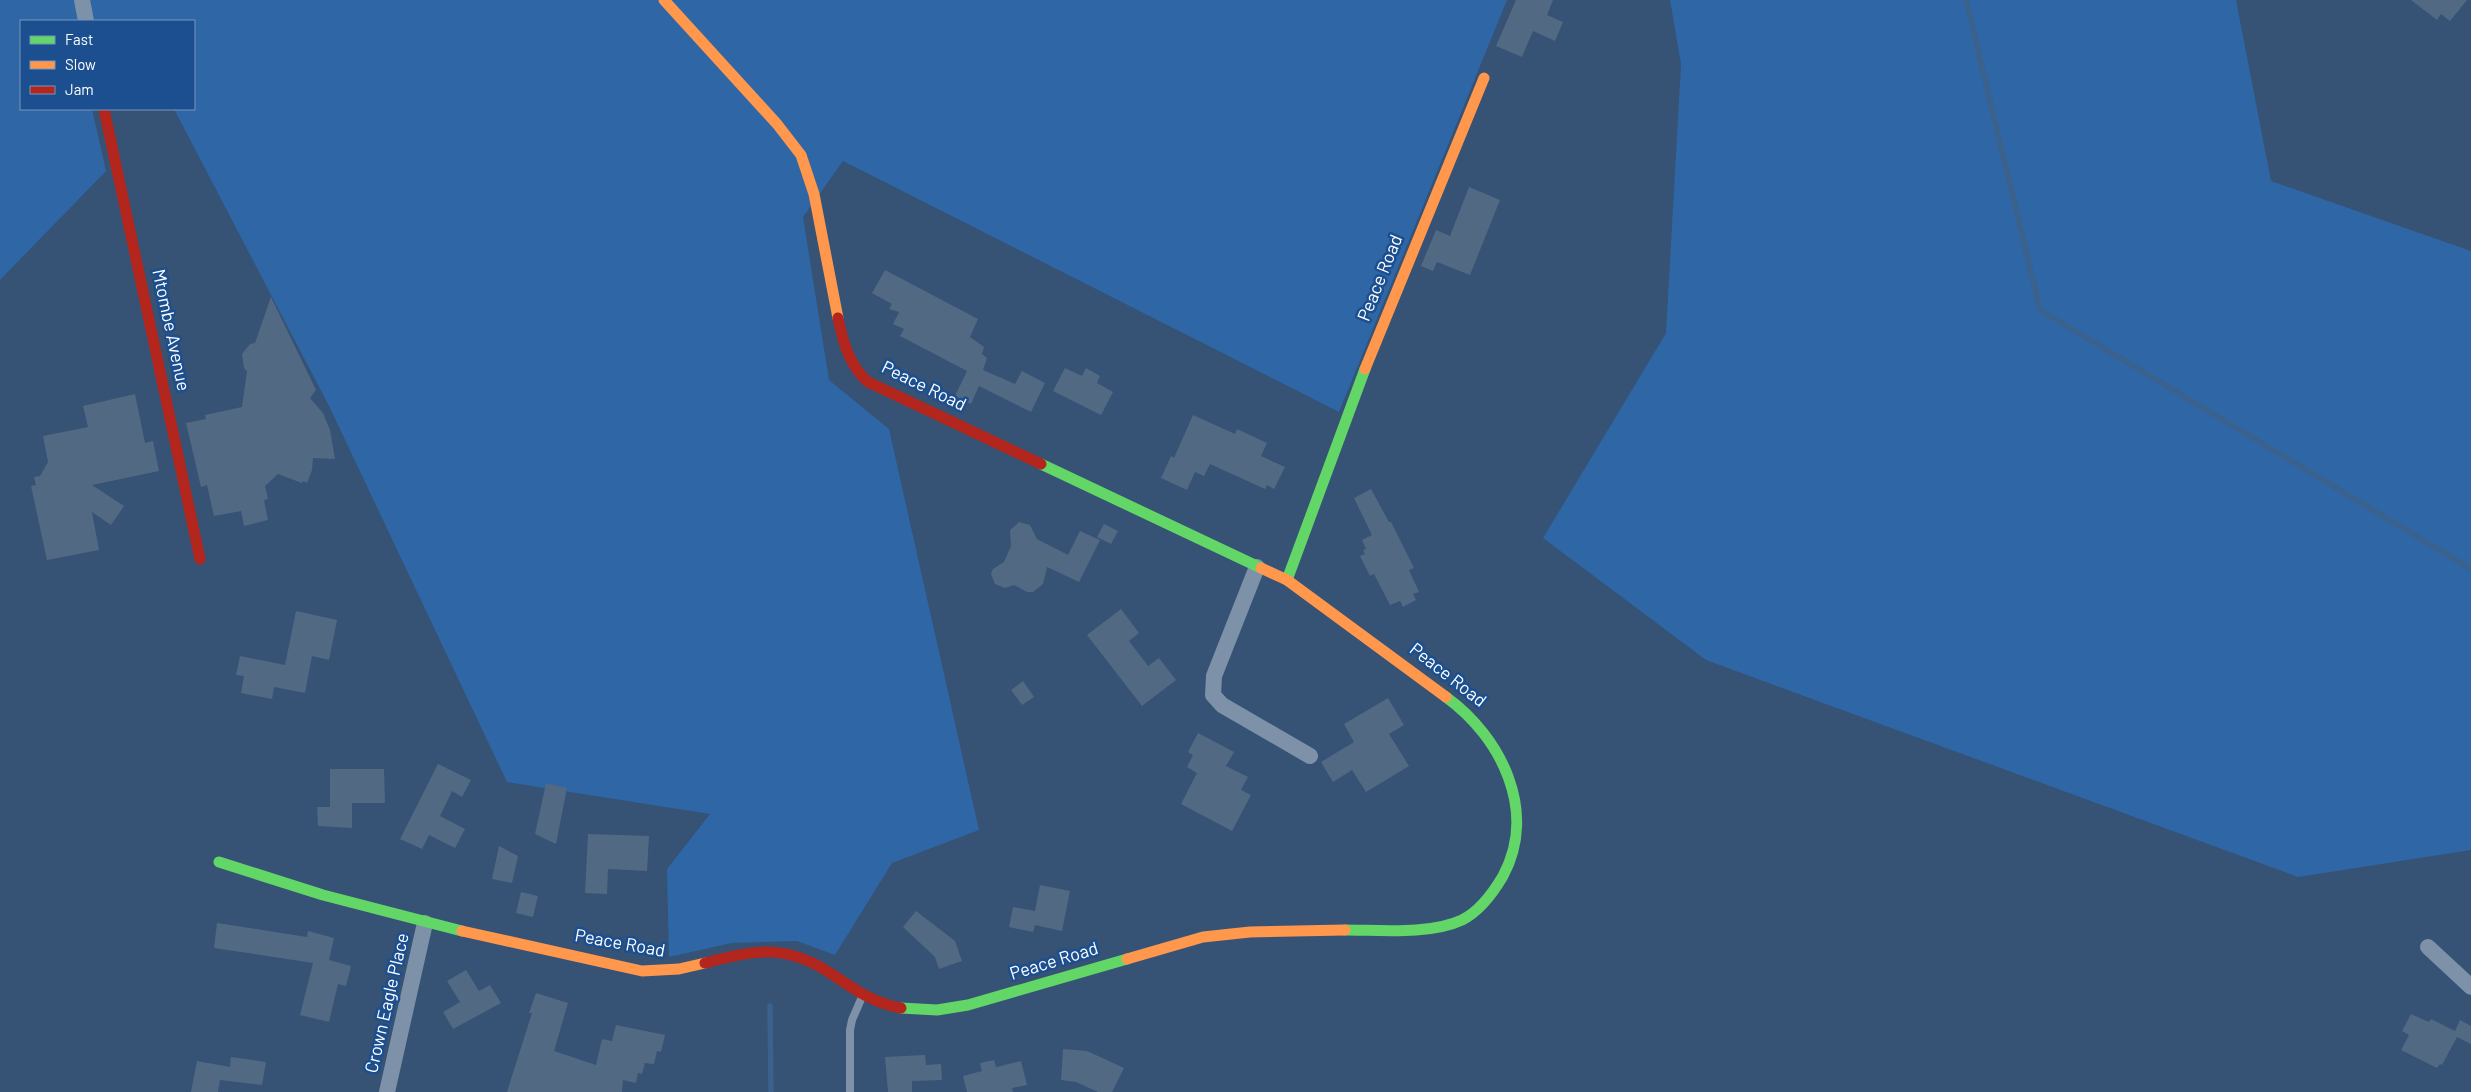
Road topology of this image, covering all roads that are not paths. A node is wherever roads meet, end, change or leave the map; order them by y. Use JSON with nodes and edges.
{"nodes":[{"id":1,"x":82,"y":0,"type":"edge"},
{"id":2,"x":664,"y":0,"type":"edge"},
{"id":3,"x":86,"y":20,"type":"edge"},
{"id":4,"x":1484,"y":78,"type":"dead end"},
{"id":5,"x":104,"y":110,"type":"edge"},
{"id":6,"x":200,"y":560,"type":"dead end"},
{"id":7,"x":1257,"y":567,"type":"junction"},
{"id":8,"x":1286,"y":580,"type":"junction"},
{"id":9,"x":1310,"y":756,"type":"dead end"},
{"id":10,"x":219,"y":862,"type":"dead end"},
{"id":11,"x":425,"y":923,"type":"junction"},
{"id":12,"x":2428,"y":947,"type":"dead end"},
{"id":13,"x":2471,"y":987,"type":"edge"},
{"id":14,"x":862,"y":995,"type":"junction"},
{"id":15,"x":387,"y":1092,"type":"edge"},
{"id":16,"x":850,"y":1092,"type":"edge"}],
"edges":[{"from":1,"to":3,"type":"street"},
{"from":2,"to":7,"type":"street","name":"Peace Road"},
{"from":4,"to":8,"type":"street","name":"Peace Road"},
{"from":5,"to":6,"type":"street","name":"Mtombe Avenue"},
{"from":7,"to":8,"type":"street","name":"Peace Road"},
{"from":7,"to":9,"type":"street"},
{"from":8,"to":14,"type":"street","name":"Peace Road"},
{"from":10,"to":11,"type":"street","name":"Peace Road"},
{"from":11,"to":14,"type":"street","name":"Peace Road"},
{"from":11,"to":15,"type":"street","name":"Crown Eagle Place"},
{"from":12,"to":13,"type":"street"},
{"from":14,"to":16,"type":"lane"}]}
